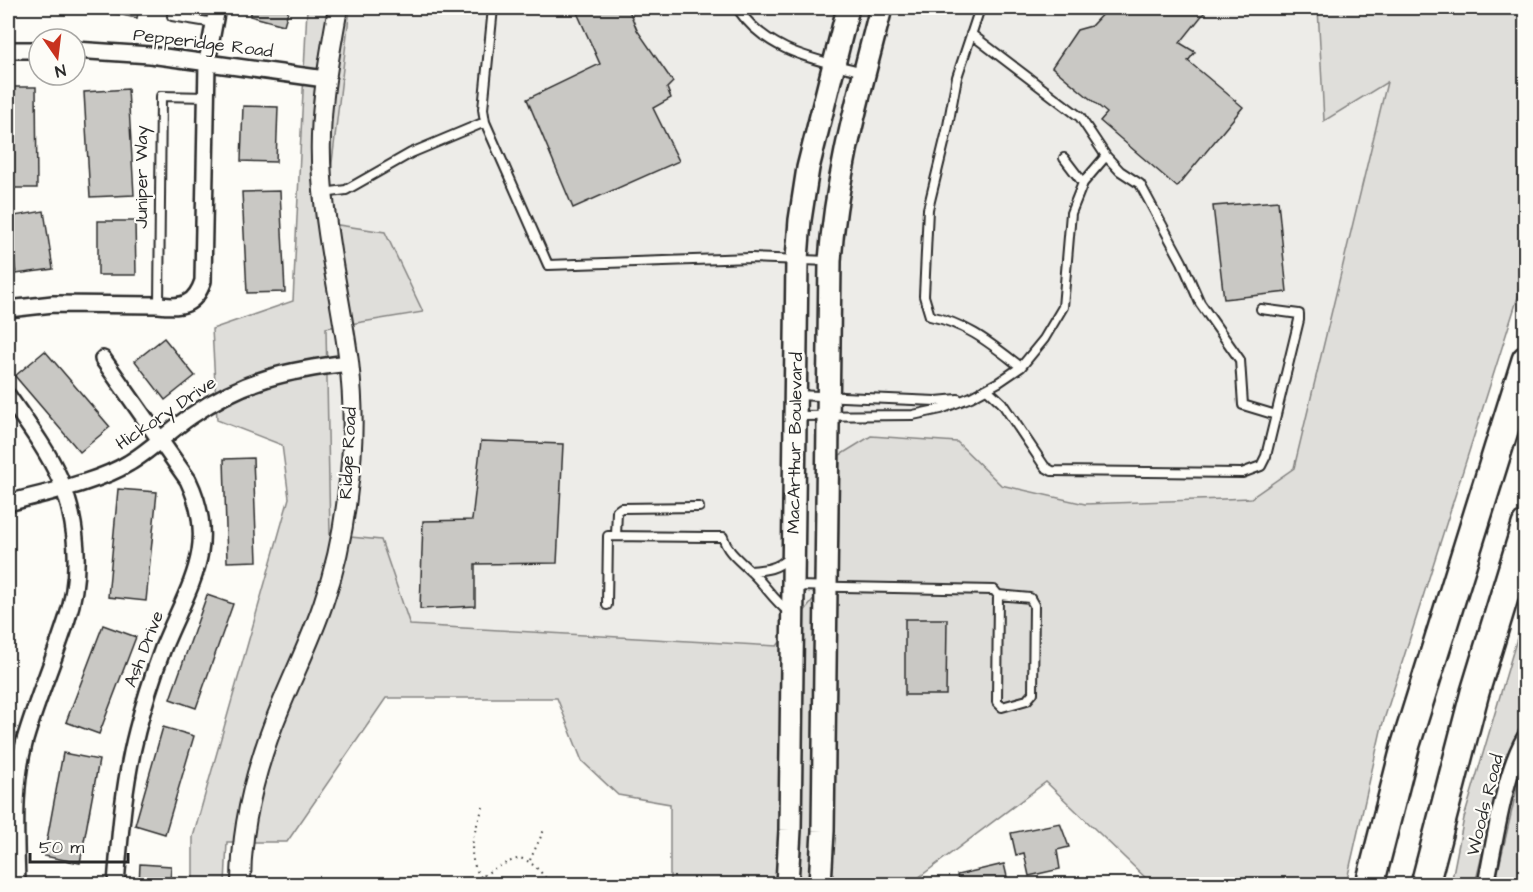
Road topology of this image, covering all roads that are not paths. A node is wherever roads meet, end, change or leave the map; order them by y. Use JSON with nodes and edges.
{"nodes":[{"id":1,"x":173,"y":8,"type":"edge"},
{"id":2,"x":338,"y":8,"type":"edge"},
{"id":3,"x":493,"y":8,"type":"edge"},
{"id":4,"x":737,"y":8,"type":"edge"},
{"id":5,"x":848,"y":8,"type":"edge"},
{"id":6,"x":881,"y":8,"type":"edge"},
{"id":7,"x":980,"y":8,"type":"edge"},
{"id":8,"x":215,"y":15,"type":"edge"},
{"id":9,"x":971,"y":34,"type":"junction"},
{"id":10,"x":8,"y":50,"type":"edge"},
{"id":11,"x":27,"y":50,"type":"edge"},
{"id":12,"x":87,"y":51,"type":"edge"},
{"id":13,"x":207,"y":62,"type":"junction"},
{"id":14,"x":834,"y":64,"type":"junction"},
{"id":15,"x":864,"y":73,"type":"junction"},
{"id":16,"x":325,"y":79,"type":"junction"},
{"id":17,"x":207,"y":97,"type":"junction"},
{"id":18,"x":485,"y":122,"type":"junction"},
{"id":19,"x":1106,"y":156,"type":"junction"},
{"id":20,"x":1064,"y":158,"type":"dead end"},
{"id":21,"x":1083,"y":183,"type":"junction"},
{"id":22,"x":323,"y":193,"type":"junction"},
{"id":23,"x":797,"y":259,"type":"junction"},
{"id":24,"x":830,"y":261,"type":"junction"},
{"id":25,"x":159,"y":305,"type":"junction"},
{"id":26,"x":8,"y":309,"type":"edge"},
{"id":27,"x":1261,"y":309,"type":"dead end"},
{"id":28,"x":103,"y":358,"type":"dead end"},
{"id":29,"x":1526,"y":360,"type":"edge"},
{"id":30,"x":349,"y":363,"type":"junction"},
{"id":31,"x":1021,"y":367,"type":"junction"},
{"id":32,"x":987,"y":388,"type":"junction"},
{"id":33,"x":8,"y":396,"type":"edge"},
{"id":34,"x":971,"y":397,"type":"junction"},
{"id":35,"x":796,"y":405,"type":"junction"},
{"id":36,"x":828,"y":406,"type":"junction"},
{"id":37,"x":1276,"y":415,"type":"junction"},
{"id":38,"x":160,"y":440,"type":"junction"},
{"id":39,"x":63,"y":487,"type":"junction"},
{"id":40,"x":8,"y":503,"type":"edge"},
{"id":41,"x":699,"y":507,"type":"dead end"},
{"id":42,"x":1526,"y":525,"type":"edge"},
{"id":43,"x":616,"y":536,"type":"junction"},
{"id":44,"x":794,"y":553,"type":"junction"},
{"id":45,"x":750,"y":571,"type":"junction"},
{"id":46,"x":793,"y":586,"type":"junction"},
{"id":47,"x":825,"y":586,"type":"junction"},
{"id":48,"x":998,"y":595,"type":"junction"},
{"id":49,"x":608,"y":605,"type":"dead end"},
{"id":50,"x":793,"y":614,"type":"junction"},
{"id":51,"x":1526,"y":736,"type":"edge"},
{"id":52,"x":17,"y":885,"type":"edge"},
{"id":53,"x":116,"y":885,"type":"edge"},
{"id":54,"x":241,"y":885,"type":"edge"},
{"id":55,"x":787,"y":885,"type":"edge"},
{"id":56,"x":820,"y":885,"type":"edge"},
{"id":57,"x":1370,"y":885,"type":"edge"},
{"id":58,"x":1425,"y":885,"type":"edge"},
{"id":59,"x":1486,"y":885,"type":"edge"}],
"edges":[{"from":1,"to":8,"type":"lane"},
{"from":2,"to":16,"type":"street","name":"Ridge Road"},
{"from":3,"to":18,"type":"lane"},
{"from":4,"to":14,"type":"lane"},
{"from":5,"to":14,"type":"main road","name":"MacArthur Boulevard"},
{"from":6,"to":15,"type":"main road","name":"MacArthur Boulevard"},
{"from":7,"to":9,"type":"lane"},
{"from":8,"to":13,"type":"street"},
{"from":9,"to":19,"type":"lane"},
{"from":9,"to":31,"type":"lane"},
{"from":10,"to":11,"type":"street"},
{"from":12,"to":13,"type":"street","name":"Pepperidge Road"},
{"from":13,"to":16,"type":"street","name":"Pepperidge Road"},
{"from":13,"to":17,"type":"street"},
{"from":14,"to":15,"type":"lane"},
{"from":14,"to":23,"type":"main road","name":"MacArthur Boulevard"},
{"from":15,"to":24,"type":"main road","name":"MacArthur Boulevard"},
{"from":16,"to":22,"type":"street","name":"Ridge Road"},
{"from":17,"to":25,"type":"street"},
{"from":17,"to":25,"type":"lane","name":"Juniper Way"},
{"from":18,"to":22,"type":"lane"},
{"from":18,"to":23,"type":"lane"},
{"from":19,"to":21,"type":"lane"},
{"from":19,"to":37,"type":"lane"},
{"from":20,"to":21,"type":"lane"},
{"from":21,"to":31,"type":"lane"},
{"from":22,"to":30,"type":"street","name":"Ridge Road"},
{"from":23,"to":24,"type":"lane"},
{"from":23,"to":35,"type":"main road","name":"MacArthur Boulevard"},
{"from":24,"to":36,"type":"main road","name":"MacArthur Boulevard"},
{"from":25,"to":26,"type":"street"},
{"from":27,"to":37,"type":"lane"},
{"from":28,"to":38,"type":"street","name":"Ash Drive"},
{"from":29,"to":57,"type":"highway"},
{"from":30,"to":38,"type":"street","name":"Hickory Drive"},
{"from":30,"to":54,"type":"street","name":"Ridge Road"},
{"from":31,"to":32,"type":"lane"},
{"from":32,"to":34,"type":"lane"},
{"from":32,"to":37,"type":"lane"},
{"from":33,"to":39,"type":"street"},
{"from":34,"to":36,"type":"lane"},
{"from":34,"to":36,"type":"lane"},
{"from":35,"to":36,"type":"lane"},
{"from":35,"to":36,"type":"lane"},
{"from":35,"to":44,"type":"main road","name":"MacArthur Boulevard"},
{"from":36,"to":47,"type":"main road","name":"MacArthur Boulevard"},
{"from":38,"to":39,"type":"street","name":"Hickory Drive"},
{"from":38,"to":53,"type":"street","name":"Ash Drive"},
{"from":39,"to":40,"type":"street","name":"Hickory Drive"},
{"from":39,"to":52,"type":"street"},
{"from":41,"to":43,"type":"lane"},
{"from":42,"to":58,"type":"highway"},
{"from":43,"to":45,"type":"lane"},
{"from":43,"to":49,"type":"lane"},
{"from":44,"to":45,"type":"lane"},
{"from":44,"to":46,"type":"main road","name":"MacArthur Boulevard"},
{"from":45,"to":50,"type":"lane"},
{"from":46,"to":47,"type":"lane"},
{"from":46,"to":50,"type":"main road","name":"MacArthur Boulevard"},
{"from":47,"to":48,"type":"lane"},
{"from":47,"to":56,"type":"main road","name":"MacArthur Boulevard"},
{"from":48,"to":48,"type":"lane"},
{"from":50,"to":55,"type":"main road","name":"MacArthur Boulevard"},
{"from":51,"to":59,"type":"street","name":"Woods Road"}]}
